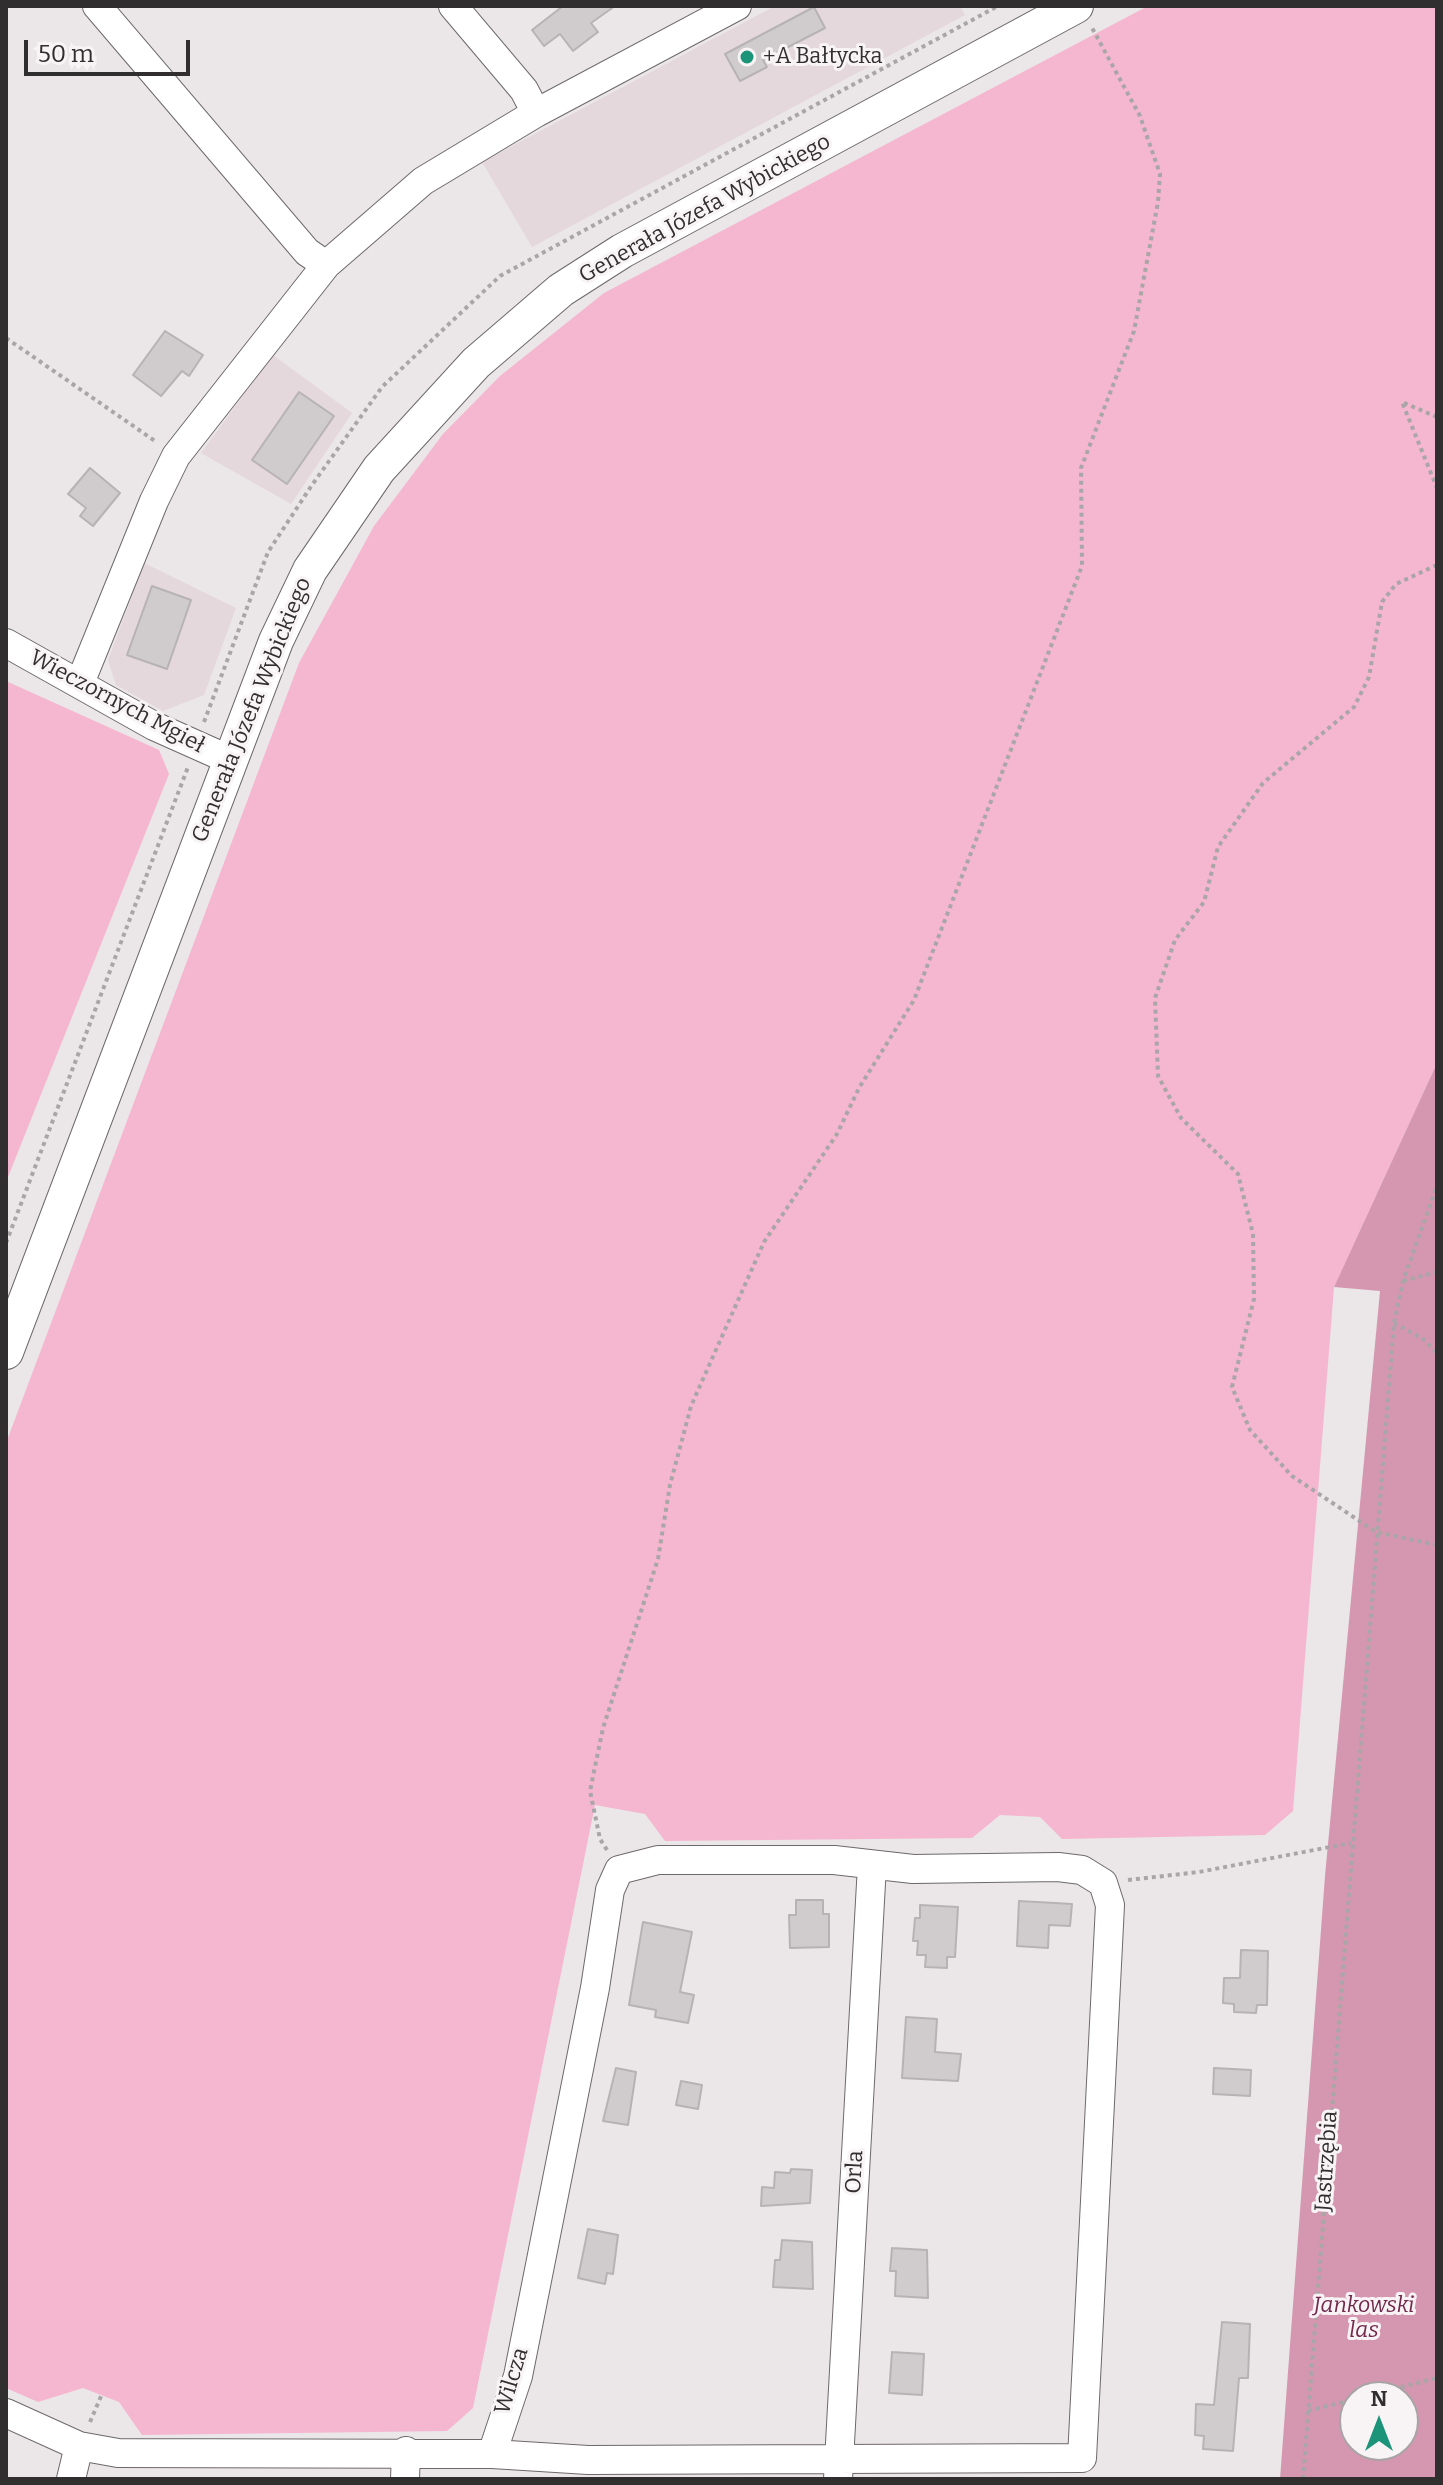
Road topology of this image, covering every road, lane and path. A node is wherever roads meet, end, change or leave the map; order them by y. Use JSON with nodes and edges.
{"nodes":[{"id":1,"x":97,"y":6,"type":"edge"},
{"id":2,"x":453,"y":6,"type":"edge"},
{"id":3,"x":737,"y":6,"type":"edge"},
{"id":4,"x":1082,"y":13,"type":"edge"},
{"id":5,"x":536,"y":113,"type":"junction"},
{"id":6,"x":326,"y":265,"type":"junction"},
{"id":7,"x":6,"y":338,"type":"edge"},
{"id":8,"x":1437,"y":417,"type":"edge"},
{"id":9,"x":176,"y":456,"type":"junction"},
{"id":10,"x":1437,"y":488,"type":"edge"},
{"id":11,"x":1437,"y":565,"type":"edge"},
{"id":12,"x":6,"y":643,"type":"edge"},
{"id":13,"x":80,"y":683,"type":"junction"},
{"id":14,"x":195,"y":747,"type":"junction"},
{"id":15,"x":228,"y":759,"type":"junction"},
{"id":16,"x":1437,"y":1186,"type":"edge"},
{"id":17,"x":6,"y":1243,"type":"edge"},
{"id":18,"x":1437,"y":1272,"type":"edge"},
{"id":19,"x":1403,"y":1281,"type":"junction"},
{"id":20,"x":1394,"y":1323,"type":"junction"},
{"id":21,"x":6,"y":1352,"type":"edge"},
{"id":22,"x":1437,"y":1353,"type":"edge"},
{"id":23,"x":1376,"y":1532,"type":"junction"},
{"id":24,"x":1437,"y":1545,"type":"edge"},
{"id":25,"x":1351,"y":1843,"type":"junction"},
{"id":26,"x":872,"y":1865,"type":"junction"},
{"id":27,"x":619,"y":1870,"type":"junction"},
{"id":28,"x":1103,"y":1883,"type":"junction"},
{"id":29,"x":102,"y":2394,"type":"dead end"},
{"id":30,"x":1339,"y":2403,"type":"edge"},
{"id":31,"x":1308,"y":2411,"type":"junction"},
{"id":32,"x":6,"y":2413,"type":"edge"},
{"id":33,"x":79,"y":2446,"type":"junction"},
{"id":34,"x":492,"y":2454,"type":"junction"},
{"id":35,"x":406,"y":2465,"type":"edge"},
{"id":36,"x":310,"y":2466,"type":"edge"},
{"id":37,"x":588,"y":2469,"type":"edge"},
{"id":38,"x":838,"y":2470,"type":"edge"},
{"id":39,"x":71,"y":2479,"type":"edge"},
{"id":40,"x":1303,"y":2479,"type":"edge"}],
"edges":[{"from":1,"to":6,"type":"street"},
{"from":2,"to":5,"type":"street"},
{"from":3,"to":5,"type":"street"},
{"from":4,"to":15,"type":"main road","name":"Generała Józefa Wybickiego"},
{"from":4,"to":27,"type":"path"},
{"from":5,"to":6,"type":"street"},
{"from":6,"to":9,"type":"street"},
{"from":7,"to":9,"type":"path"},
{"from":8,"to":10,"type":"path"},
{"from":9,"to":13,"type":"street"},
{"from":11,"to":23,"type":"path"},
{"from":12,"to":13,"type":"street","name":"Wieczornych Mgieł"},
{"from":13,"to":14,"type":"street","name":"Wieczornych Mgieł"},
{"from":14,"to":15,"type":"street","name":"Wieczornych Mgieł"},
{"from":14,"to":17,"type":"path"},
{"from":15,"to":21,"type":"main road","name":"Generała Józefa Wybickiego"},
{"from":16,"to":19,"type":"path","name":"Jastrzębia"},
{"from":18,"to":19,"type":"path"},
{"from":19,"to":20,"type":"path","name":"Jastrzębia"},
{"from":20,"to":22,"type":"path"},
{"from":20,"to":23,"type":"path","name":"Jastrzębia"},
{"from":23,"to":24,"type":"path"},
{"from":23,"to":25,"type":"path","name":"Jastrzębia"},
{"from":25,"to":28,"type":"path"},
{"from":25,"to":31,"type":"path","name":"Jastrzębia"},
{"from":26,"to":27,"type":"street"},
{"from":26,"to":28,"type":"street"},
{"from":26,"to":38,"type":"street","name":"Orla"},
{"from":27,"to":34,"type":"street","name":"Wilcza"},
{"from":28,"to":38,"type":"street"},
{"from":29,"to":33,"type":"path"},
{"from":30,"to":31,"type":"path"},
{"from":31,"to":40,"type":"path","name":"Jastrzębia"},
{"from":32,"to":33,"type":"street"},
{"from":33,"to":36,"type":"street"},
{"from":33,"to":39,"type":"street"},
{"from":34,"to":35,"type":"street"},
{"from":34,"to":37,"type":"street"},
{"from":35,"to":36,"type":"street"},
{"from":37,"to":38,"type":"street"}]}
